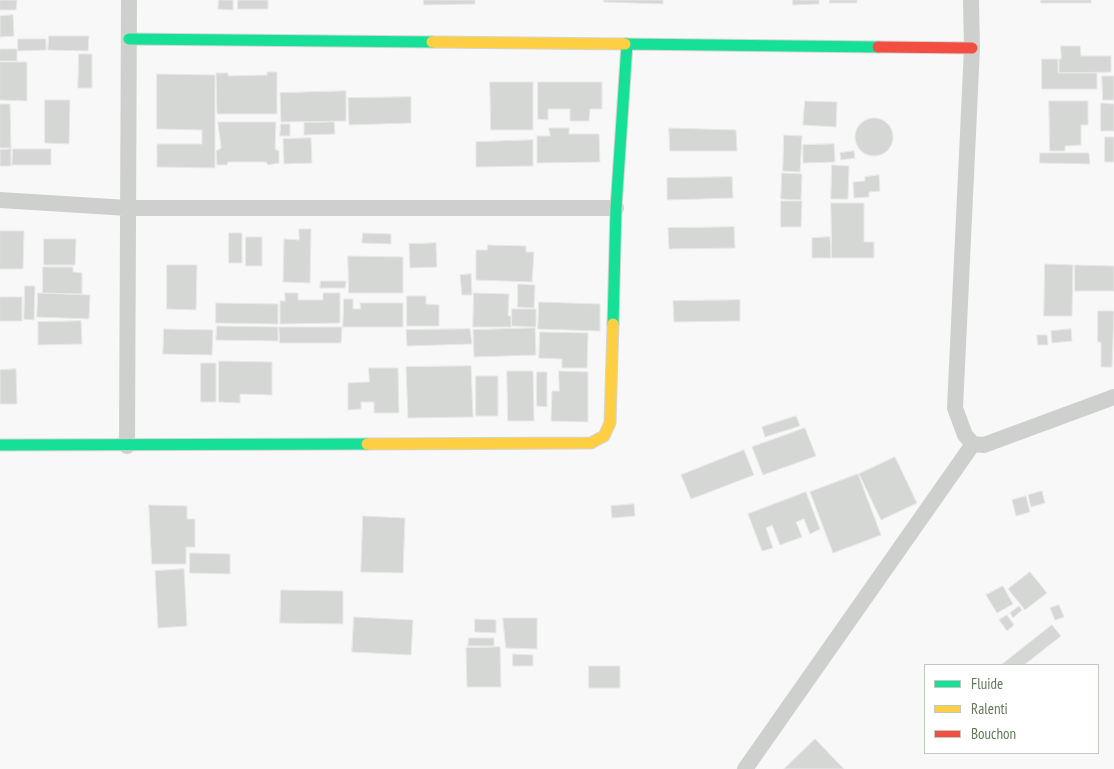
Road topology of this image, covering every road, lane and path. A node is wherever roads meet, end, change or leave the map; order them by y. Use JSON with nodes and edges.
{"nodes":[{"id":1,"x":129,"y":0,"type":"edge"},
{"id":2,"x":971,"y":0,"type":"edge"},
{"id":3,"x":129,"y":39,"type":"junction"},
{"id":4,"x":628,"y":44,"type":"junction"},
{"id":5,"x":972,"y":48,"type":"junction"},
{"id":6,"x":0,"y":200,"type":"edge"},
{"id":7,"x":128,"y":208,"type":"junction"},
{"id":8,"x":616,"y":208,"type":"junction"},
{"id":9,"x":1114,"y":397,"type":"edge"},
{"id":10,"x":973,"y":444,"type":"junction"},
{"id":11,"x":0,"y":445,"type":"edge"},
{"id":12,"x":127,"y":446,"type":"junction"},
{"id":13,"x":745,"y":769,"type":"edge"}],
"edges":[{"from":1,"to":3,"type":"street"},
{"from":2,"to":5,"type":"street"},
{"from":3,"to":4,"type":"street"},
{"from":3,"to":7,"type":"street"},
{"from":4,"to":5,"type":"street"},
{"from":4,"to":8,"type":"street"},
{"from":5,"to":10,"type":"street"},
{"from":6,"to":7,"type":"street"},
{"from":7,"to":8,"type":"street"},
{"from":7,"to":12,"type":"street"},
{"from":8,"to":12,"type":"street"},
{"from":9,"to":10,"type":"street"},
{"from":10,"to":13,"type":"street"},
{"from":11,"to":12,"type":"street"}]}
